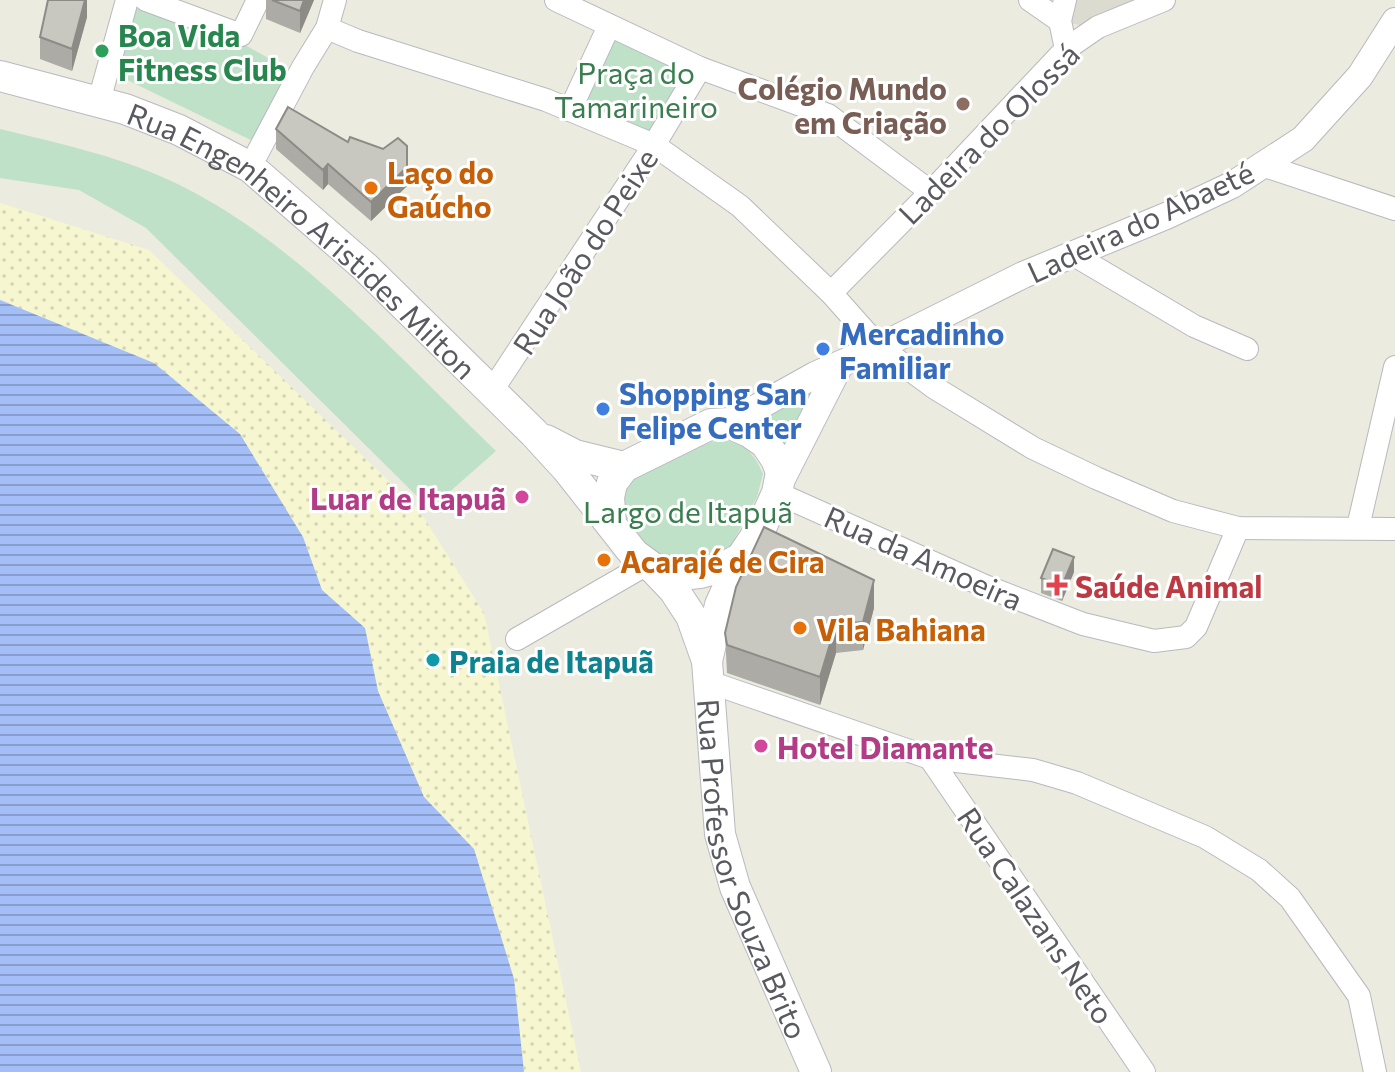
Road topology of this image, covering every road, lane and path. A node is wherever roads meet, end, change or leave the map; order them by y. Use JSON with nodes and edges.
{"nodes":[{"id":1,"x":127,"y":0,"type":"edge"},
{"id":2,"x":146,"y":0,"type":"edge"},
{"id":3,"x":258,"y":0,"type":"edge"},
{"id":4,"x":335,"y":0,"type":"edge"},
{"id":5,"x":556,"y":0,"type":"edge"},
{"id":6,"x":1030,"y":0,"type":"edge"},
{"id":7,"x":1164,"y":0,"type":"edge"},
{"id":8,"x":1062,"y":10,"type":"edge"},
{"id":9,"x":1395,"y":21,"type":"edge"},
{"id":10,"x":609,"y":26,"type":"junction"},
{"id":11,"x":327,"y":28,"type":"junction"},
{"id":12,"x":1066,"y":49,"type":"junction"},
{"id":13,"x":700,"y":68,"type":"junction"},
{"id":14,"x":0,"y":76,"type":"edge"},
{"id":15,"x":99,"y":101,"type":"junction"},
{"id":16,"x":570,"y":110,"type":"junction"},
{"id":17,"x":654,"y":145,"type":"junction"},
{"id":18,"x":1262,"y":165,"type":"junction"},
{"id":19,"x":250,"y":167,"type":"junction"},
{"id":20,"x":931,"y":192,"type":"junction"},
{"id":21,"x":1395,"y":209,"type":"edge"},
{"id":22,"x":1074,"y":255,"type":"junction"},
{"id":23,"x":831,"y":293,"type":"junction"},
{"id":24,"x":879,"y":347,"type":"junction"},
{"id":25,"x":1247,"y":349,"type":"dead end"},
{"id":26,"x":840,"y":365,"type":"junction"},
{"id":27,"x":1395,"y":367,"type":"edge"},
{"id":28,"x":491,"y":392,"type":"junction"},
{"id":29,"x":729,"y":423,"type":"junction"},
{"id":30,"x":534,"y":433,"type":"junction"},
{"id":31,"x":624,"y":467,"type":"junction"},
{"id":32,"x":779,"y":488,"type":"junction"},
{"id":33,"x":611,"y":523,"type":"junction"},
{"id":34,"x":1358,"y":527,"type":"junction"},
{"id":35,"x":1238,"y":528,"type":"junction"},
{"id":36,"x":1395,"y":529,"type":"edge"},
{"id":37,"x":741,"y":558,"type":"junction"},
{"id":38,"x":650,"y":566,"type":"junction"},
{"id":39,"x":517,"y":639,"type":"dead end"},
{"id":40,"x":708,"y":672,"type":"junction"},
{"id":41,"x":930,"y":758,"type":"junction"},
{"id":42,"x":816,"y":1072,"type":"edge"},
{"id":43,"x":1144,"y":1072,"type":"edge"},
{"id":44,"x":1375,"y":1072,"type":"edge"}],
"edges":[{"from":1,"to":15,"type":"street"},
{"from":2,"to":3,"type":"street"},
{"from":4,"to":11,"type":"street"},
{"from":5,"to":10,"type":"street"},
{"from":6,"to":8,"type":"street"},
{"from":7,"to":12,"type":"street","name":"Ladeira do Olossá"},
{"from":8,"to":12,"type":"street"},
{"from":9,"to":18,"type":"street","name":"Ladeira do Abaeté"},
{"from":10,"to":13,"type":"street"},
{"from":10,"to":16,"type":"street"},
{"from":11,"to":16,"type":"street"},
{"from":11,"to":19,"type":"street"},
{"from":12,"to":20,"type":"street","name":"Ladeira do Olossá"},
{"from":13,"to":17,"type":"street","name":"Rua João do Peixe"},
{"from":13,"to":20,"type":"street"},
{"from":14,"to":15,"type":"main road","name":"Rua Engenheiro Aristides Milton"},
{"from":15,"to":19,"type":"main road","name":"Rua Engenheiro Aristides Milton"},
{"from":16,"to":17,"type":"street"},
{"from":17,"to":23,"type":"street"},
{"from":17,"to":28,"type":"street","name":"Rua João do Peixe"},
{"from":18,"to":21,"type":"street"},
{"from":18,"to":22,"type":"street","name":"Ladeira do Abaeté"},
{"from":19,"to":28,"type":"main road","name":"Rua Engenheiro Aristides Milton"},
{"from":20,"to":23,"type":"street","name":"Ladeira do Olossá"},
{"from":22,"to":24,"type":"street","name":"Ladeira do Abaeté"},
{"from":22,"to":25,"type":"street"},
{"from":23,"to":24,"type":"street"},
{"from":24,"to":26,"type":"street","name":"Ladeira do Abaeté"},
{"from":24,"to":35,"type":"street"},
{"from":26,"to":29,"type":"street","name":"Ladeira do Abaeté"},
{"from":26,"to":32,"type":"street"},
{"from":27,"to":34,"type":"street"},
{"from":28,"to":30,"type":"main road","name":"Rua Engenheiro Aristides Milton"},
{"from":29,"to":31,"type":"main road"},
{"from":29,"to":32,"type":"main road"},
{"from":30,"to":31,"type":"main road","name":"Rua Engenheiro Aristides Milton"},
{"from":30,"to":33,"type":"main road","name":"Rua Engenheiro Aristides Milton"},
{"from":31,"to":33,"type":"main road"},
{"from":32,"to":35,"type":"street","name":"Rua da Amoeira"},
{"from":32,"to":37,"type":"main road"},
{"from":33,"to":38,"type":"main road"},
{"from":34,"to":35,"type":"street"},
{"from":34,"to":36,"type":"street"},
{"from":37,"to":38,"type":"main road"},
{"from":37,"to":40,"type":"main road","name":"Rua Professor Souza Brito"},
{"from":38,"to":39,"type":"street"},
{"from":38,"to":40,"type":"main road","name":"Rua Professor Souza Brito"},
{"from":40,"to":41,"type":"street"},
{"from":40,"to":42,"type":"main road","name":"Rua Professor Souza Brito"},
{"from":41,"to":43,"type":"street","name":"Rua Calazans Neto"},
{"from":41,"to":44,"type":"street"}]}
